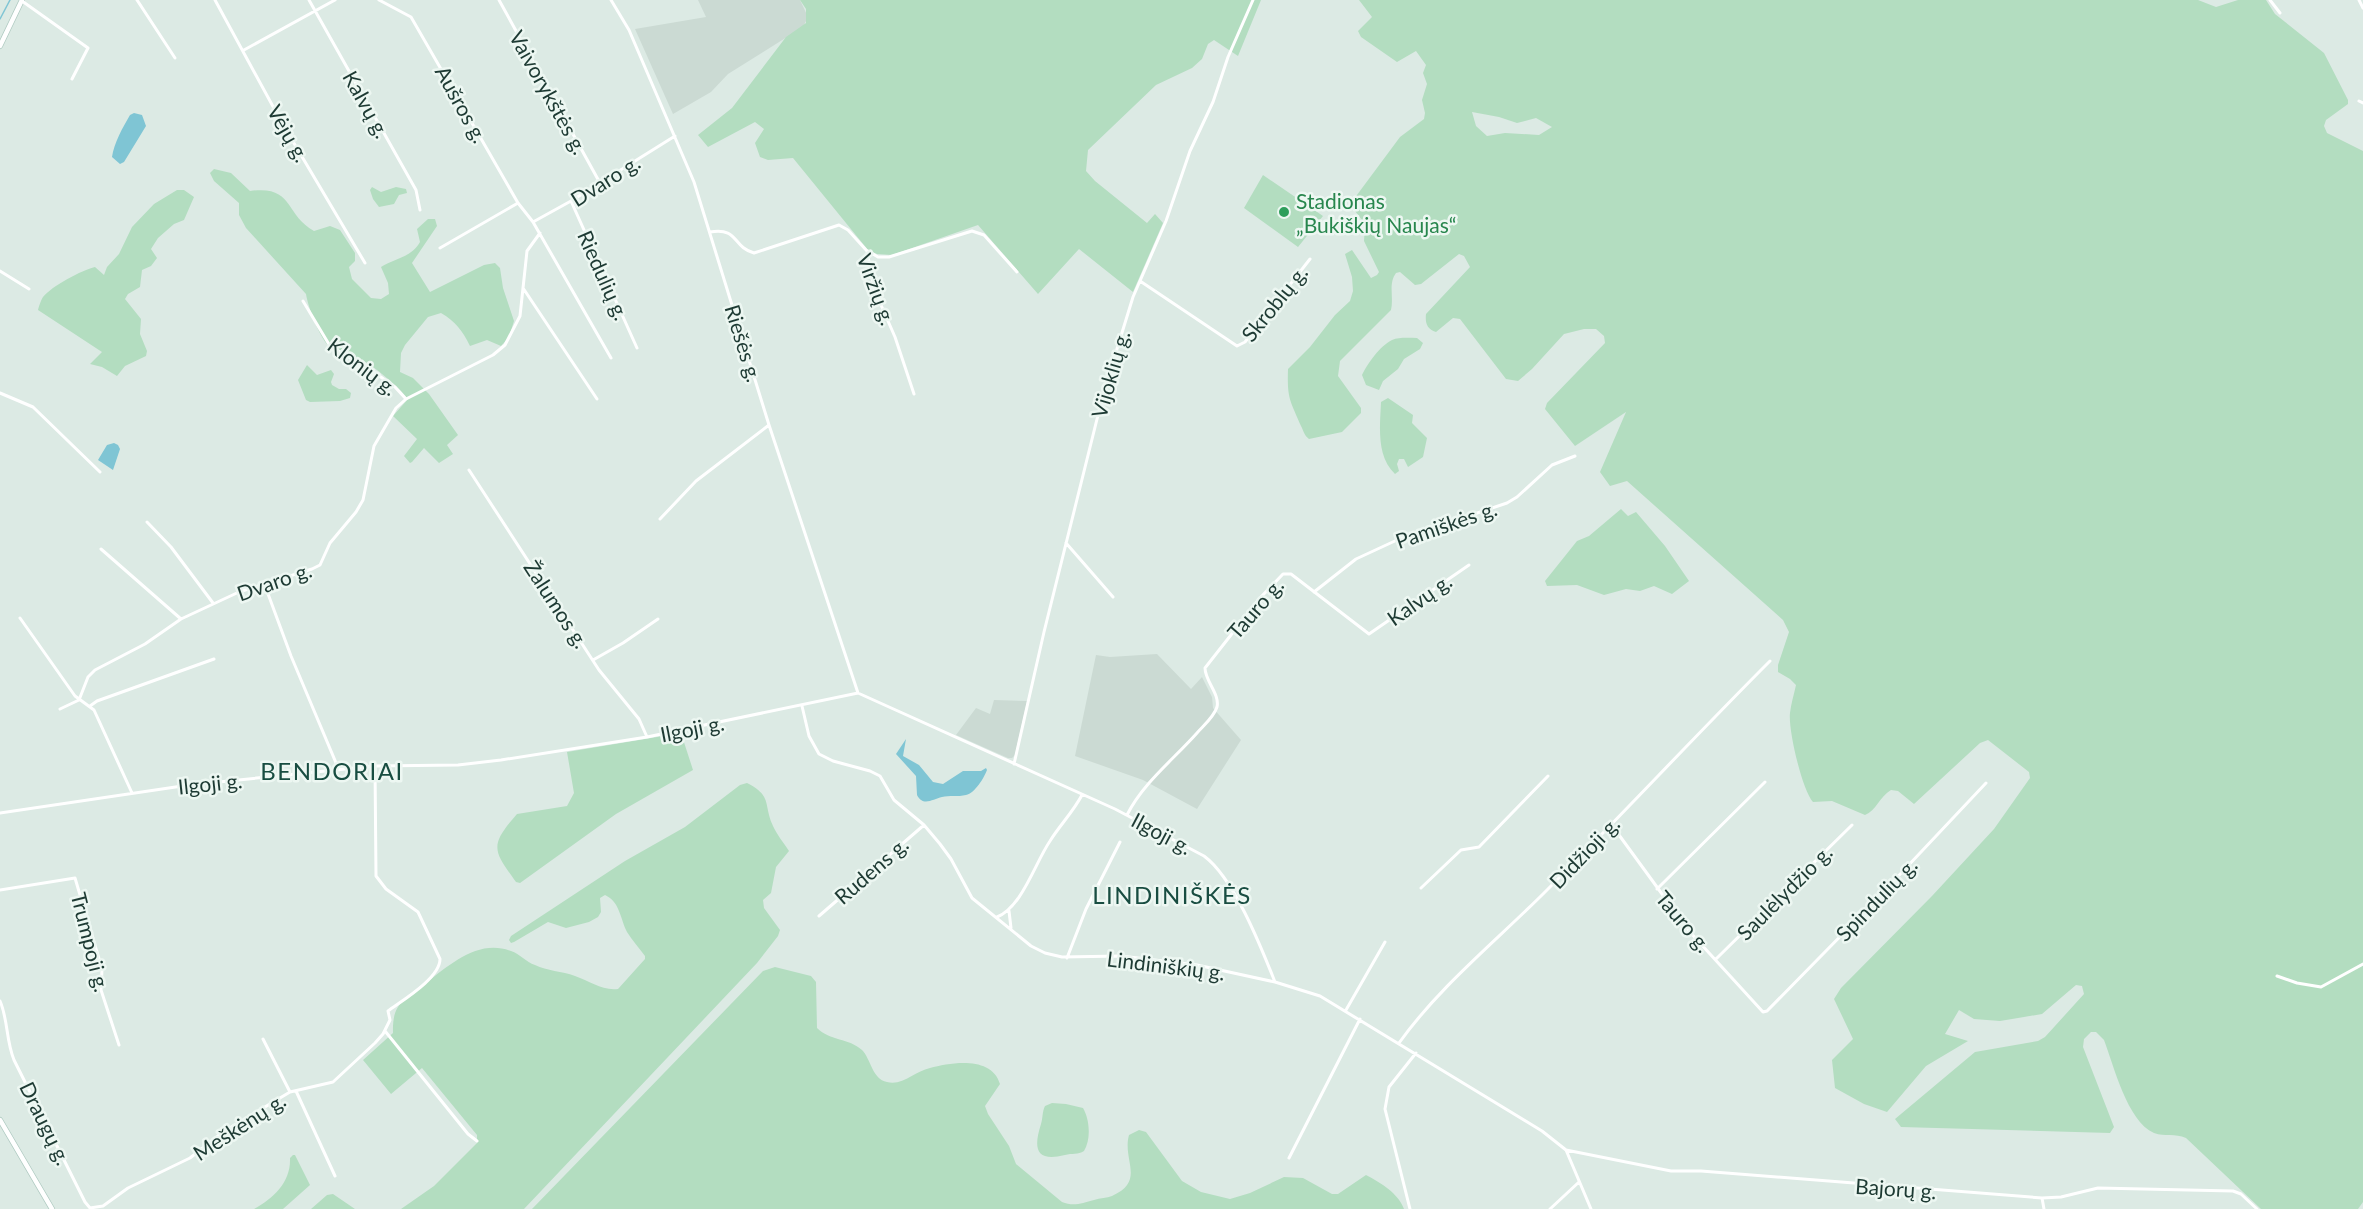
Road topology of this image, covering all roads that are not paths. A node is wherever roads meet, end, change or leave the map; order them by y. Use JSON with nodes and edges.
{"nodes":[{"id":1,"x":137,"y":0,"type":"edge"},
{"id":2,"x":215,"y":0,"type":"edge"},
{"id":3,"x":309,"y":0,"type":"edge"},
{"id":4,"x":335,"y":0,"type":"edge"},
{"id":5,"x":379,"y":0,"type":"edge"},
{"id":6,"x":499,"y":0,"type":"edge"},
{"id":7,"x":611,"y":0,"type":"edge"},
{"id":8,"x":1253,"y":0,"type":"edge"},
{"id":9,"x":2270,"y":0,"type":"edge"},
{"id":10,"x":2359,"y":0,"type":"edge"},
{"id":11,"x":22,"y":1,"type":"edge"},
{"id":12,"x":2363,"y":8,"type":"edge"},
{"id":13,"x":315,"y":11,"type":"junction"},
{"id":14,"x":2280,"y":13,"type":"dead end"},
{"id":15,"x":0,"y":46,"type":"edge"},
{"id":16,"x":244,"y":50,"type":"junction"},
{"id":17,"x":175,"y":58,"type":"dead end"},
{"id":18,"x":72,"y":79,"type":"dead end"},
{"id":19,"x":675,"y":136,"type":"junction"},
{"id":20,"x":600,"y":183,"type":"junction"},
{"id":21,"x":571,"y":201,"type":"junction"},
{"id":22,"x":518,"y":203,"type":"junction"},
{"id":23,"x":420,"y":210,"type":"dead end"},
{"id":24,"x":533,"y":222,"type":"junction"},
{"id":25,"x":710,"y":232,"type":"junction"},
{"id":26,"x":540,"y":233,"type":"junction"},
{"id":27,"x":440,"y":248,"type":"dead end"},
{"id":28,"x":867,"y":251,"type":"junction"},
{"id":29,"x":1310,"y":259,"type":"dead end"},
{"id":30,"x":365,"y":264,"type":"dead end"},
{"id":31,"x":0,"y":271,"type":"edge"},
{"id":32,"x":1017,"y":272,"type":"dead end"},
{"id":33,"x":1140,"y":281,"type":"junction"},
{"id":34,"x":523,"y":288,"type":"junction"},
{"id":35,"x":29,"y":289,"type":"dead end"},
{"id":36,"x":303,"y":301,"type":"dead end"},
{"id":37,"x":637,"y":348,"type":"dead end"},
{"id":38,"x":611,"y":358,"type":"dead end"},
{"id":39,"x":0,"y":393,"type":"edge"},
{"id":40,"x":914,"y":394,"type":"dead end"},
{"id":41,"x":406,"y":399,"type":"junction"},
{"id":42,"x":597,"y":399,"type":"dead end"},
{"id":43,"x":769,"y":425,"type":"junction"},
{"id":44,"x":1575,"y":456,"type":"dead end"},
{"id":45,"x":469,"y":470,"type":"dead end"},
{"id":46,"x":100,"y":472,"type":"dead end"},
{"id":47,"x":660,"y":519,"type":"dead end"},
{"id":48,"x":147,"y":522,"type":"dead end"},
{"id":49,"x":1066,"y":543,"type":"junction"},
{"id":50,"x":101,"y":549,"type":"dead end"},
{"id":51,"x":1469,"y":565,"type":"dead end"},
{"id":52,"x":264,"y":583,"type":"junction"},
{"id":53,"x":1314,"y":592,"type":"junction"},
{"id":54,"x":1113,"y":597,"type":"dead end"},
{"id":55,"x":213,"y":603,"type":"junction"},
{"id":56,"x":20,"y":618,"type":"dead end"},
{"id":57,"x":181,"y":619,"type":"junction"},
{"id":58,"x":658,"y":619,"type":"dead end"},
{"id":59,"x":1369,"y":634,"type":"joint"},
{"id":60,"x":214,"y":659,"type":"dead end"},
{"id":61,"x":593,"y":660,"type":"junction"},
{"id":62,"x":1770,"y":661,"type":"dead end"},
{"id":63,"x":858,"y":693,"type":"junction"},
{"id":64,"x":79,"y":700,"type":"junction"},
{"id":65,"x":90,"y":706,"type":"junction"},
{"id":66,"x":802,"y":706,"type":"junction"},
{"id":67,"x":60,"y":709,"type":"dead end"},
{"id":68,"x":647,"y":737,"type":"junction"},
{"id":69,"x":1014,"y":764,"type":"junction"},
{"id":70,"x":375,"y":766,"type":"junction"},
{"id":71,"x":339,"y":770,"type":"junction"},
{"id":72,"x":1548,"y":776,"type":"dead end"},
{"id":73,"x":1765,"y":782,"type":"dead end"},
{"id":74,"x":1986,"y":783,"type":"dead end"},
{"id":75,"x":132,"y":793,"type":"junction"},
{"id":76,"x":1082,"y":795,"type":"junction"},
{"id":77,"x":0,"y":813,"type":"edge"},
{"id":78,"x":1127,"y":815,"type":"junction"},
{"id":79,"x":1611,"y":824,"type":"junction"},
{"id":80,"x":924,"y":825,"type":"junction"},
{"id":81,"x":1852,"y":825,"type":"dead end"},
{"id":82,"x":1120,"y":842,"type":"dead end"},
{"id":83,"x":1421,"y":888,"type":"dead end"},
{"id":84,"x":1658,"y":889,"type":"junction"},
{"id":85,"x":0,"y":890,"type":"edge"},
{"id":86,"x":1009,"y":910,"type":"junction"},
{"id":87,"x":819,"y":916,"type":"dead end"},
{"id":88,"x":996,"y":917,"type":"junction"},
{"id":89,"x":1012,"y":930,"type":"junction"},
{"id":90,"x":1385,"y":942,"type":"dead end"},
{"id":91,"x":1067,"y":958,"type":"junction"},
{"id":92,"x":1716,"y":959,"type":"junction"},
{"id":93,"x":2363,"y":964,"type":"edge"},
{"id":94,"x":2277,"y":976,"type":"dead end"},
{"id":95,"x":1275,"y":982,"type":"junction"},
{"id":96,"x":0,"y":1001,"type":"edge"},
{"id":97,"x":1346,"y":1010,"type":"junction"},
{"id":98,"x":1763,"y":1012,"type":"joint"},
{"id":99,"x":1360,"y":1019,"type":"junction"},
{"id":100,"x":385,"y":1031,"type":"junction"},
{"id":101,"x":263,"y":1039,"type":"dead end"},
{"id":102,"x":1400,"y":1043,"type":"junction"},
{"id":103,"x":119,"y":1045,"type":"dead end"},
{"id":104,"x":1416,"y":1053,"type":"junction"},
{"id":105,"x":296,"y":1091,"type":"junction"},
{"id":106,"x":290,"y":1092,"type":"junction"},
{"id":107,"x":0,"y":1120,"type":"edge"},
{"id":108,"x":477,"y":1141,"type":"dead end"},
{"id":109,"x":1566,"y":1150,"type":"junction"},
{"id":110,"x":1289,"y":1158,"type":"dead end"},
{"id":111,"x":335,"y":1176,"type":"dead end"},
{"id":112,"x":1579,"y":1182,"type":"junction"},
{"id":113,"x":2042,"y":1198,"type":"junction"},
{"id":114,"x":90,"y":1208,"type":"edge"},
{"id":115,"x":52,"y":1209,"type":"edge"},
{"id":116,"x":1410,"y":1209,"type":"edge"},
{"id":117,"x":1550,"y":1209,"type":"edge"},
{"id":118,"x":1591,"y":1209,"type":"edge"},
{"id":119,"x":2044,"y":1209,"type":"edge"},
{"id":120,"x":2257,"y":1209,"type":"edge"}],
"edges":[{"from":1,"to":17,"type":"street"},
{"from":2,"to":16,"type":"street","name":"Vėjų g."},
{"from":3,"to":13,"type":"street","name":"Kalvų g."},
{"from":4,"to":13,"type":"street"},
{"from":5,"to":22,"type":"street","name":"Aušros g."},
{"from":6,"to":20,"type":"street","name":"Vaivorykštės g."},
{"from":7,"to":19,"type":"street","name":"Riešės g."},
{"from":8,"to":33,"type":"street","name":"Vijoklių g."},
{"from":9,"to":14,"type":"street"},
{"from":10,"to":12,"type":"street"},
{"from":11,"to":15,"type":"main road"},
{"from":11,"to":18,"type":"street"},
{"from":13,"to":16,"type":"street"},
{"from":13,"to":23,"type":"street","name":"Kalvų g."},
{"from":16,"to":30,"type":"street","name":"Vėjų g."},
{"from":19,"to":20,"type":"street","name":"Dvaro g."},
{"from":19,"to":25,"type":"street","name":"Riešės g."},
{"from":20,"to":21,"type":"street","name":"Dvaro g."},
{"from":21,"to":24,"type":"street","name":"Dvaro g."},
{"from":21,"to":37,"type":"street","name":"Riedulių g."},
{"from":22,"to":24,"type":"street","name":"Aušros g."},
{"from":22,"to":27,"type":"street"},
{"from":24,"to":26,"type":"street","name":"Aušros g."},
{"from":25,"to":28,"type":"street","name":"Viržių g."},
{"from":25,"to":43,"type":"street","name":"Riešės g."},
{"from":26,"to":34,"type":"street","name":"Dvaro g."},
{"from":26,"to":38,"type":"street","name":"Aušros g."},
{"from":28,"to":32,"type":"street"},
{"from":28,"to":40,"type":"street","name":"Viržių g."},
{"from":29,"to":33,"type":"street","name":"Skroblų g."},
{"from":31,"to":35,"type":"street"},
{"from":33,"to":49,"type":"street","name":"Vijoklių g."},
{"from":34,"to":41,"type":"street","name":"Dvaro g."},
{"from":34,"to":42,"type":"street"},
{"from":36,"to":41,"type":"street","name":"Klonių g."},
{"from":39,"to":46,"type":"street"},
{"from":41,"to":52,"type":"street","name":"Dvaro g."},
{"from":43,"to":47,"type":"street"},
{"from":43,"to":63,"type":"street","name":"Riešės g."},
{"from":44,"to":53,"type":"street","name":"Pamiškės g."},
{"from":45,"to":61,"type":"street","name":"Žalumos g."},
{"from":48,"to":55,"type":"street"},
{"from":49,"to":54,"type":"street"},
{"from":49,"to":69,"type":"street","name":"Vijoklių g."},
{"from":50,"to":57,"type":"street"},
{"from":51,"to":59,"type":"street","name":"Kalvų g."},
{"from":52,"to":55,"type":"street","name":"Dvaro g."},
{"from":52,"to":71,"type":"street"},
{"from":53,"to":59,"type":"street","name":"Tauro g."},
{"from":53,"to":78,"type":"street","name":"Tauro g."},
{"from":55,"to":57,"type":"street","name":"Dvaro g."},
{"from":56,"to":64,"type":"street"},
{"from":57,"to":64,"type":"street","name":"Dvaro g."},
{"from":58,"to":61,"type":"street"},
{"from":60,"to":65,"type":"street"},
{"from":61,"to":68,"type":"street","name":"Žalumos g."},
{"from":62,"to":79,"type":"street","name":"Didžioji g."},
{"from":63,"to":66,"type":"street","name":"Ilgoji g."},
{"from":63,"to":69,"type":"street","name":"Ilgoji g."},
{"from":64,"to":65,"type":"street"},
{"from":64,"to":67,"type":"street"},
{"from":65,"to":75,"type":"street"},
{"from":66,"to":68,"type":"street","name":"Ilgoji g."},
{"from":66,"to":80,"type":"street","name":"Lindiniškių g."},
{"from":68,"to":70,"type":"street","name":"Ilgoji g."},
{"from":69,"to":76,"type":"street","name":"Ilgoji g."},
{"from":70,"to":71,"type":"street","name":"Ilgoji g."},
{"from":70,"to":100,"type":"street","name":"Meškėnų g."},
{"from":71,"to":75,"type":"street","name":"Ilgoji g."},
{"from":72,"to":83,"type":"street"},
{"from":73,"to":84,"type":"street"},
{"from":74,"to":98,"type":"street","name":"Spindulių g."},
{"from":75,"to":77,"type":"street","name":"Ilgoji g."},
{"from":76,"to":78,"type":"street","name":"Ilgoji g."},
{"from":76,"to":86,"type":"street"},
{"from":78,"to":95,"type":"street","name":"Ilgoji g."},
{"from":79,"to":84,"type":"street","name":"Tauro g."},
{"from":79,"to":102,"type":"street","name":"Didžioji g."},
{"from":80,"to":87,"type":"street","name":"Rudens g."},
{"from":80,"to":88,"type":"street","name":"Lindiniškių g."},
{"from":81,"to":92,"type":"street","name":"Saulėlydžio g."},
{"from":82,"to":91,"type":"street"},
{"from":84,"to":92,"type":"street","name":"Tauro g."},
{"from":85,"to":103,"type":"street","name":"Trumpoji g."},
{"from":86,"to":88,"type":"street"},
{"from":86,"to":89,"type":"street"},
{"from":88,"to":89,"type":"street","name":"Lindiniškių g."},
{"from":89,"to":91,"type":"street","name":"Lindiniškių g."},
{"from":90,"to":97,"type":"street"},
{"from":91,"to":95,"type":"street","name":"Lindiniškių g."},
{"from":92,"to":98,"type":"street","name":"Tauro g."},
{"from":93,"to":94,"type":"street"},
{"from":95,"to":97,"type":"street","name":"Lindiniškių g."},
{"from":96,"to":114,"type":"street","name":"Draugų g."},
{"from":97,"to":99,"type":"street","name":"Lindiniškių g."},
{"from":99,"to":102,"type":"street","name":"Lindiniškių g."},
{"from":99,"to":110,"type":"street"},
{"from":100,"to":105,"type":"street","name":"Meškėnų g."},
{"from":100,"to":108,"type":"street"},
{"from":101,"to":106,"type":"street"},
{"from":102,"to":104,"type":"street","name":"Lindiniškių g."},
{"from":104,"to":109,"type":"street","name":"Lindiniškių g."},
{"from":104,"to":116,"type":"street"},
{"from":105,"to":106,"type":"street","name":"Meškėnų g."},
{"from":105,"to":111,"type":"street"},
{"from":106,"to":114,"type":"street","name":"Meškėnų g."},
{"from":107,"to":115,"type":"main road"},
{"from":109,"to":112,"type":"street"},
{"from":109,"to":113,"type":"street","name":"Bajorų g."},
{"from":112,"to":117,"type":"street"},
{"from":112,"to":118,"type":"street"},
{"from":113,"to":119,"type":"street"},
{"from":113,"to":120,"type":"street","name":"Bajorų g."}]}
